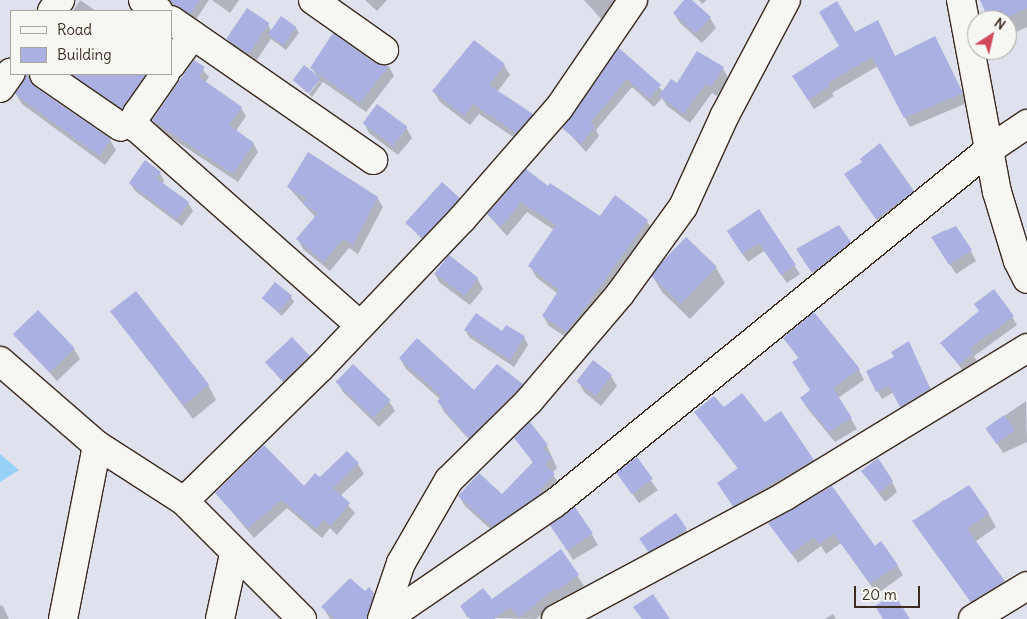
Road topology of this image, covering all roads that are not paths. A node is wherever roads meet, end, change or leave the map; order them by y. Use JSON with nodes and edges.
{"nodes":[{"id":1,"x":143,"y":0,"type":"edge"},
{"id":2,"x":313,"y":0,"type":"edge"},
{"id":3,"x":633,"y":0,"type":"edge"},
{"id":4,"x":786,"y":0,"type":"edge"},
{"id":5,"x":961,"y":0,"type":"edge"},
{"id":6,"x":158,"y":10,"type":"edge"},
{"id":7,"x":182,"y":27,"type":"edge"},
{"id":8,"x":384,"y":50,"type":"dead end"},
{"id":9,"x":172,"y":62,"type":"edge"},
{"id":10,"x":45,"y":75,"type":"edge"},
{"id":11,"x":164,"y":75,"type":"edge"},
{"id":12,"x":1027,"y":124,"type":"edge"},
{"id":13,"x":121,"y":128,"type":"dead end"},
{"id":14,"x":990,"y":149,"type":"junction"},
{"id":15,"x":373,"y":160,"type":"dead end"},
{"id":16,"x":1027,"y":279,"type":"edge"},
{"id":17,"x":360,"y":325,"type":"junction"},
{"id":18,"x":1027,"y":348,"type":"edge"},
{"id":19,"x":0,"y":360,"type":"edge"},
{"id":20,"x":97,"y":445,"type":"junction"},
{"id":21,"x":184,"y":501,"type":"junction"},
{"id":22,"x":234,"y":554,"type":"junction"},
{"id":23,"x":1027,"y":586,"type":"edge"},
{"id":24,"x":63,"y":619,"type":"edge"},
{"id":25,"x":220,"y":619,"type":"edge"},
{"id":26,"x":302,"y":619,"type":"edge"},
{"id":27,"x":382,"y":619,"type":"edge"},
{"id":28,"x":386,"y":619,"type":"edge"},
{"id":29,"x":556,"y":619,"type":"edge"},
{"id":30,"x":973,"y":619,"type":"edge"}],
"edges":[{"from":1,"to":6,"type":"street"},
{"from":2,"to":8,"type":"street"},
{"from":3,"to":17,"type":"street"},
{"from":4,"to":27,"type":"street"},
{"from":5,"to":14,"type":"street"},
{"from":7,"to":9,"type":"street"},
{"from":7,"to":15,"type":"street"},
{"from":10,"to":13,"type":"street"},
{"from":11,"to":17,"type":"street"},
{"from":12,"to":14,"type":"street"},
{"from":14,"to":16,"type":"street"},
{"from":14,"to":28,"type":"street"},
{"from":17,"to":21,"type":"street"},
{"from":18,"to":29,"type":"street"},
{"from":19,"to":20,"type":"street"},
{"from":20,"to":21,"type":"street"},
{"from":20,"to":24,"type":"street"},
{"from":21,"to":22,"type":"street"},
{"from":22,"to":25,"type":"street"},
{"from":22,"to":26,"type":"street"},
{"from":23,"to":30,"type":"street"}]}
